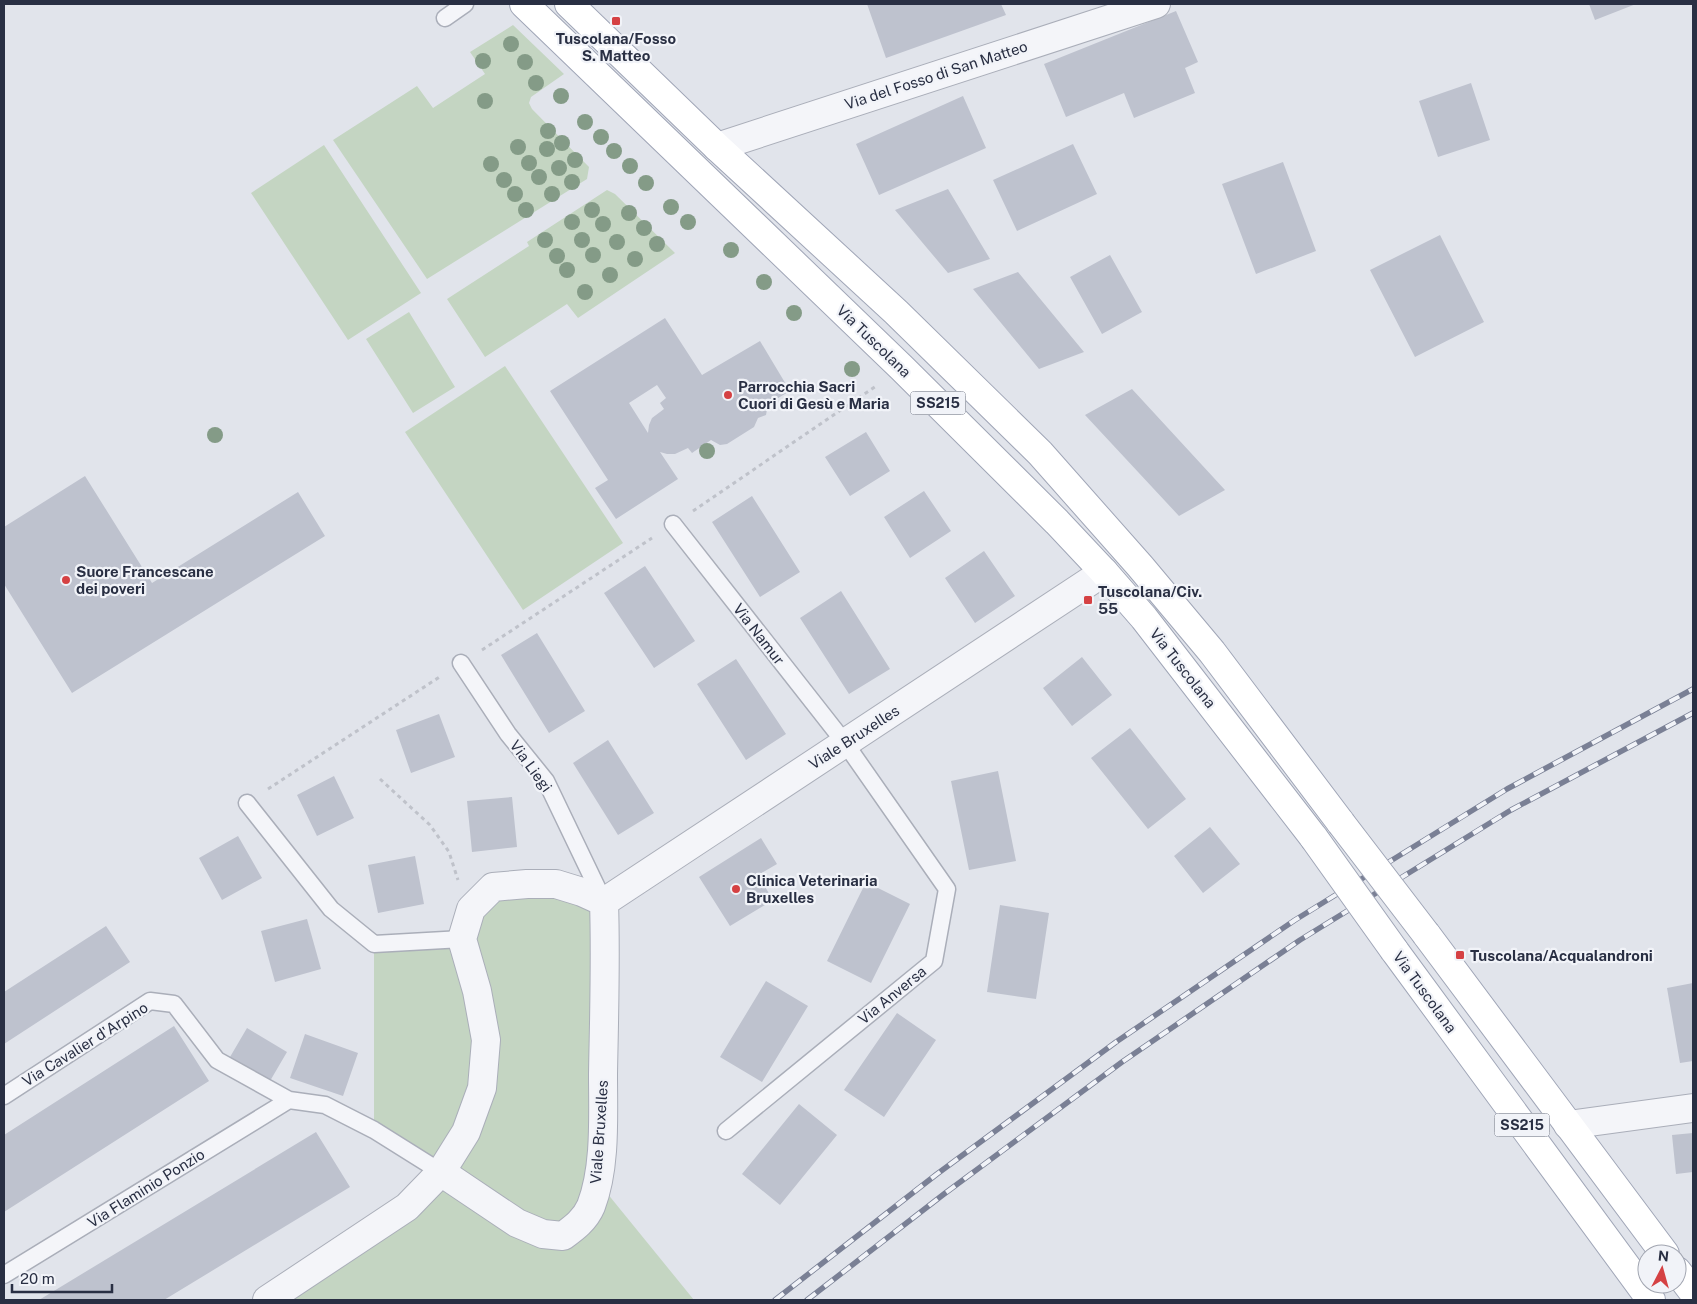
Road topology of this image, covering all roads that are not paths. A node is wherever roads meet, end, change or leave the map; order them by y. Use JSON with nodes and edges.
{"nodes":[{"id":1,"x":465,"y":4,"type":"edge"},
{"id":2,"x":524,"y":4,"type":"edge"},
{"id":3,"x":569,"y":4,"type":"edge"},
{"id":4,"x":1156,"y":4,"type":"edge"},
{"id":5,"x":445,"y":18,"type":"dead end"},
{"id":6,"x":717,"y":147,"type":"junction"},
{"id":7,"x":673,"y":524,"type":"road end"},
{"id":8,"x":1104,"y":572,"type":"junction"},
{"id":9,"x":461,"y":663,"type":"road end"},
{"id":10,"x":845,"y":743,"type":"junction"},
{"id":11,"x":247,"y":803,"type":"road end"},
{"id":12,"x":604,"y":902,"type":"junction"},
{"id":13,"x":462,"y":939,"type":"junction"},
{"id":14,"x":4,"y":1096,"type":"edge"},
{"id":15,"x":288,"y":1100,"type":"junction"},
{"id":16,"x":1693,"y":1108,"type":"edge"},
{"id":17,"x":1568,"y":1125,"type":"junction"},
{"id":18,"x":726,"y":1131,"type":"dead end"},
{"id":19,"x":442,"y":1172,"type":"junction"},
{"id":20,"x":1657,"y":1244,"type":"edge"},
{"id":21,"x":4,"y":1275,"type":"edge"},
{"id":22,"x":267,"y":1300,"type":"edge"},
{"id":23,"x":1651,"y":1300,"type":"edge"}],
"edges":[{"from":1,"to":5,"type":"lane"},
{"from":2,"to":8,"type":"main road","name":"Via Tuscolana","number":"SS215"},
{"from":3,"to":6,"type":"main road","name":"Via Tuscolana","number":"SS215"},
{"from":4,"to":6,"type":"street","name":"Via del Fosso di San Matteo"},
{"from":6,"to":17,"type":"main road","name":"Via Tuscolana","number":"SS215","bridge":true},
{"from":7,"to":10,"type":"lane","name":"Via Namur"},
{"from":8,"to":10,"type":"street","name":"Viale Bruxelles"},
{"from":8,"to":23,"type":"main road","name":"Via Tuscolana","number":"SS215","bridge":true},
{"from":9,"to":12,"type":"lane","name":"Via Liegi"},
{"from":10,"to":12,"type":"street","name":"Viale Bruxelles"},
{"from":10,"to":18,"type":"lane","name":"Via Anversa"},
{"from":11,"to":13,"type":"lane"},
{"from":12,"to":13,"type":"street"},
{"from":12,"to":19,"type":"street","name":"Viale Bruxelles"},
{"from":13,"to":19,"type":"street"},
{"from":14,"to":15,"type":"lane","name":"Via Cavalier d'Arpino"},
{"from":15,"to":19,"type":"lane","name":"Via Cavalier d'Arpino"},
{"from":15,"to":21,"type":"lane","name":"Via Flaminio Ponzio"},
{"from":16,"to":17,"type":"street"},
{"from":17,"to":20,"type":"main road","name":"Via Tuscolana","number":"SS215"},
{"from":19,"to":22,"type":"street"}]}
